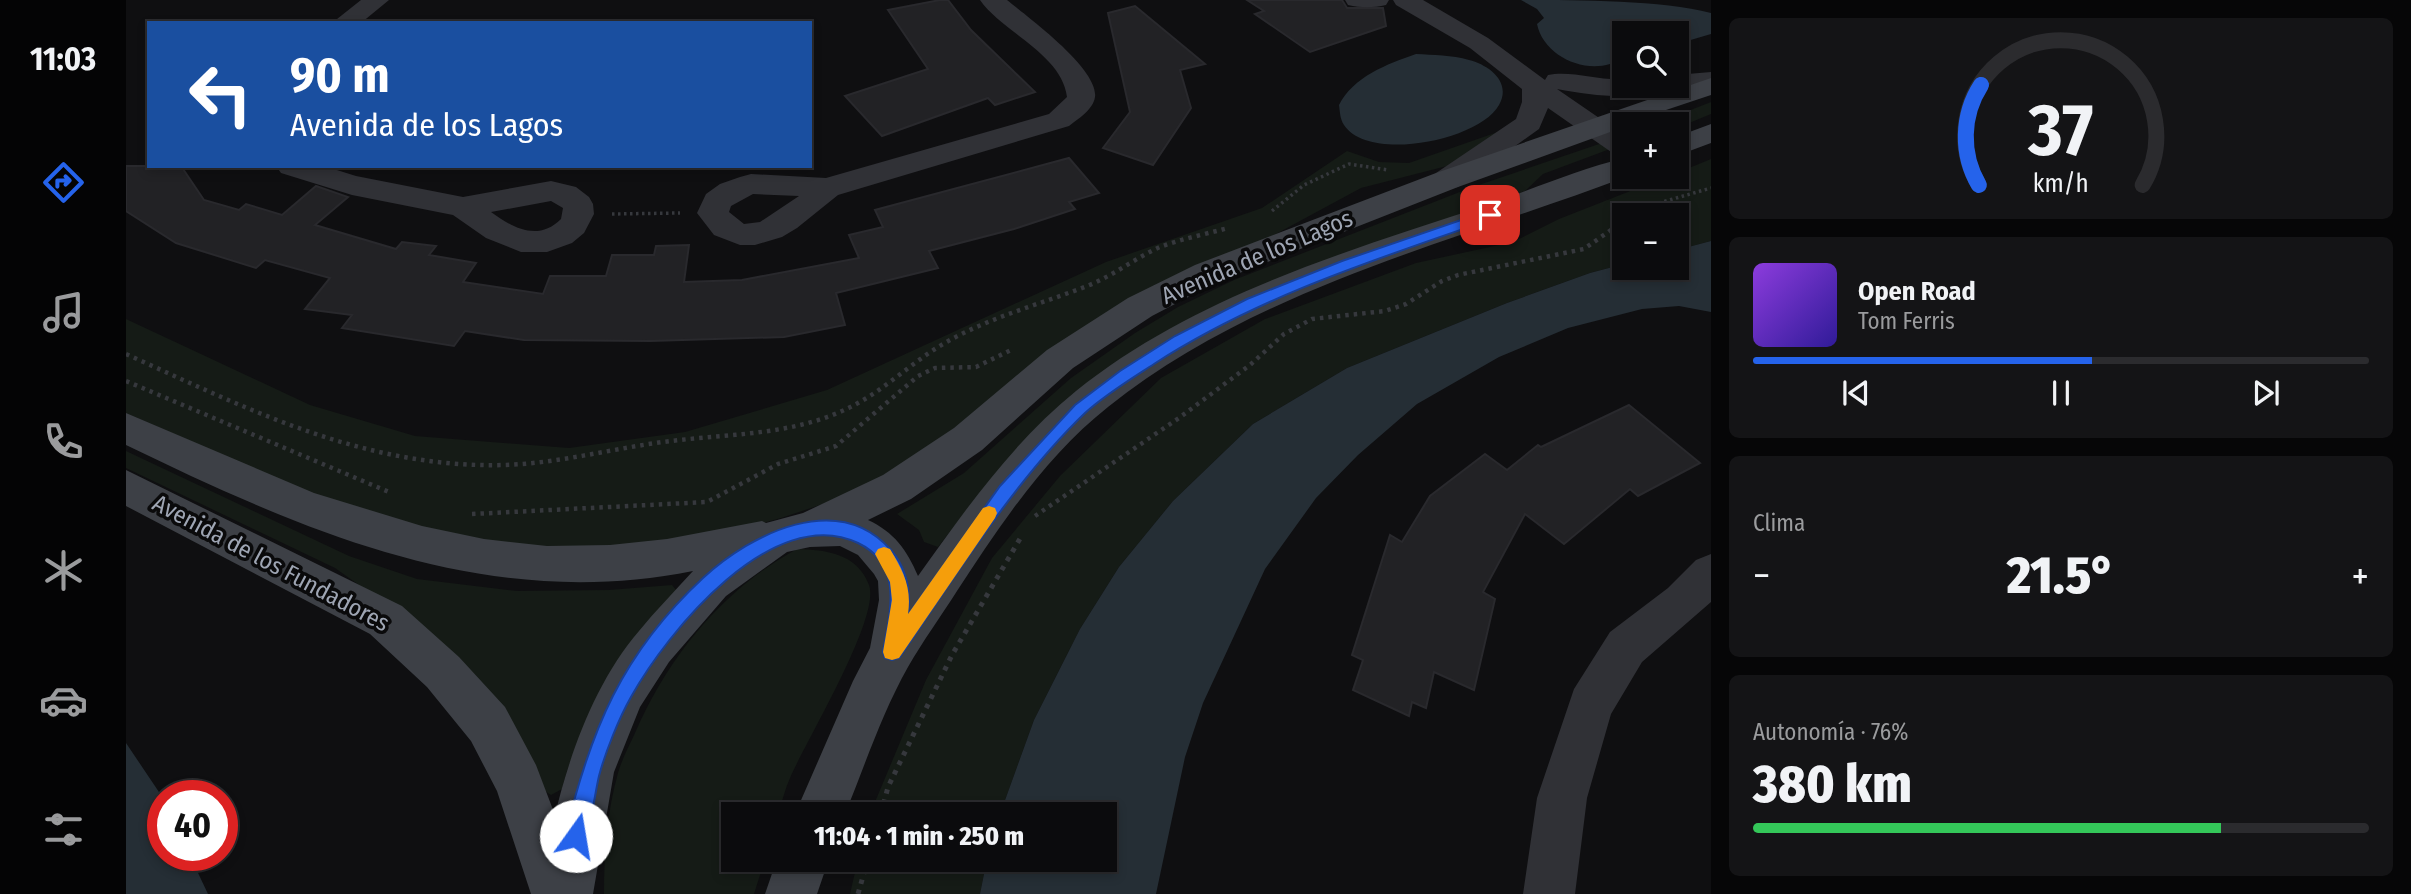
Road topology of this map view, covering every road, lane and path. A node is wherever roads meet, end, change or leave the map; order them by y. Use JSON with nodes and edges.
{"nodes":[{"id":1,"x":377,"y":0,"type":"edge"},
{"id":2,"x":992,"y":0,"type":"edge"},
{"id":3,"x":1357,"y":0,"type":"edge"},
{"id":4,"x":1377,"y":0,"type":"edge"},
{"id":5,"x":1405,"y":0,"type":"edge"},
{"id":6,"x":1442,"y":0,"type":"edge"},
{"id":7,"x":347,"y":21,"type":"edge"},
{"id":8,"x":1711,"y":80,"type":"edge"},
{"id":9,"x":1689,"y":82,"type":"edge"},
{"id":10,"x":1546,"y":84,"type":"junction"},
{"id":11,"x":1711,"y":86,"type":"edge"},
{"id":12,"x":1612,"y":88,"type":"edge"},
{"id":13,"x":1654,"y":112,"type":"edge"},
{"id":14,"x":1612,"y":128,"type":"edge"},
{"id":15,"x":1612,"y":131,"type":"edge"},
{"id":16,"x":1711,"y":133,"type":"edge"},
{"id":17,"x":1689,"y":142,"type":"edge"},
{"id":18,"x":297,"y":168,"type":"edge"},
{"id":19,"x":1612,"y":171,"type":"edge"},
{"id":20,"x":1376,"y":175,"type":"dead end"},
{"id":21,"x":1447,"y":180,"type":"junction"},
{"id":22,"x":827,"y":188,"type":"junction"},
{"id":23,"x":1711,"y":188,"type":"edge"},
{"id":24,"x":1659,"y":203,"type":"edge"},
{"id":25,"x":463,"y":207,"type":"junction"},
{"id":26,"x":713,"y":213,"type":"junction"},
{"id":27,"x":1270,"y":213,"type":"dead end"},
{"id":28,"x":579,"y":215,"type":"junction"},
{"id":29,"x":1234,"y":227,"type":"dead end"},
{"id":30,"x":1612,"y":229,"type":"edge"},
{"id":31,"x":1025,"y":343,"type":"dead end"},
{"id":32,"x":126,"y":354,"type":"edge"},
{"id":33,"x":126,"y":381,"type":"edge"},
{"id":34,"x":126,"y":428,"type":"edge"},
{"id":35,"x":126,"y":487,"type":"edge"},
{"id":36,"x":399,"y":496,"type":"dead end"},
{"id":37,"x":462,"y":515,"type":"dead end"},
{"id":38,"x":1032,"y":518,"type":"dead end"},
{"id":39,"x":1026,"y":529,"type":"dead end"},
{"id":40,"x":793,"y":533,"type":"junction"},
{"id":41,"x":1702,"y":592,"type":"edge"},
{"id":42,"x":892,"y":652,"type":"junction"},
{"id":43,"x":825,"y":802,"type":"edge"},
{"id":44,"x":884,"y":802,"type":"edge"},
{"id":45,"x":799,"y":872,"type":"edge"},
{"id":46,"x":864,"y":872,"type":"edge"},
{"id":47,"x":557,"y":894,"type":"edge"},
{"id":48,"x":567,"y":894,"type":"edge"},
{"id":49,"x":791,"y":894,"type":"edge"},
{"id":50,"x":858,"y":894,"type":"edge"},
{"id":51,"x":1549,"y":894,"type":"edge"}],
"edges":[{"from":1,"to":7,"type":"street"},
{"from":2,"to":22,"type":"street"},
{"from":3,"to":4,"type":"street"},
{"from":5,"to":10,"type":"street"},
{"from":6,"to":10,"type":"street"},
{"from":8,"to":9,"type":"street"},
{"from":10,"to":12,"type":"street"},
{"from":10,"to":14,"type":"street"},
{"from":10,"to":21,"type":"street"},
{"from":11,"to":13,"type":"street","name":"Avenida de los Lagos"},
{"from":15,"to":21,"type":"street","name":"Avenida de los Lagos"},
{"from":16,"to":17,"type":"street"},
{"from":18,"to":25,"type":"street"},
{"from":19,"to":42,"type":"street","name":"Avenida de los Lagos"},
{"from":20,"to":27,"type":"path"},
{"from":21,"to":40,"type":"street","name":"Avenida de los Lagos"},
{"from":22,"to":26,"type":"street"},
{"from":22,"to":26,"type":"street"},
{"from":23,"to":24,"type":"path"},
{"from":25,"to":28,"type":"street"},
{"from":25,"to":28,"type":"street"},
{"from":26,"to":28,"type":"path"},
{"from":29,"to":32,"type":"path"},
{"from":30,"to":38,"type":"path"},
{"from":31,"to":37,"type":"path"},
{"from":33,"to":36,"type":"path"},
{"from":34,"to":40,"type":"street"},
{"from":35,"to":47,"type":"street","name":"Avenida de los Fundadores"},
{"from":39,"to":44,"type":"path"},
{"from":40,"to":42,"type":"street"},
{"from":40,"to":48,"type":"street"},
{"from":41,"to":51,"type":"street"},
{"from":42,"to":43,"type":"street"},
{"from":45,"to":49,"type":"street"},
{"from":46,"to":50,"type":"path"}]}
